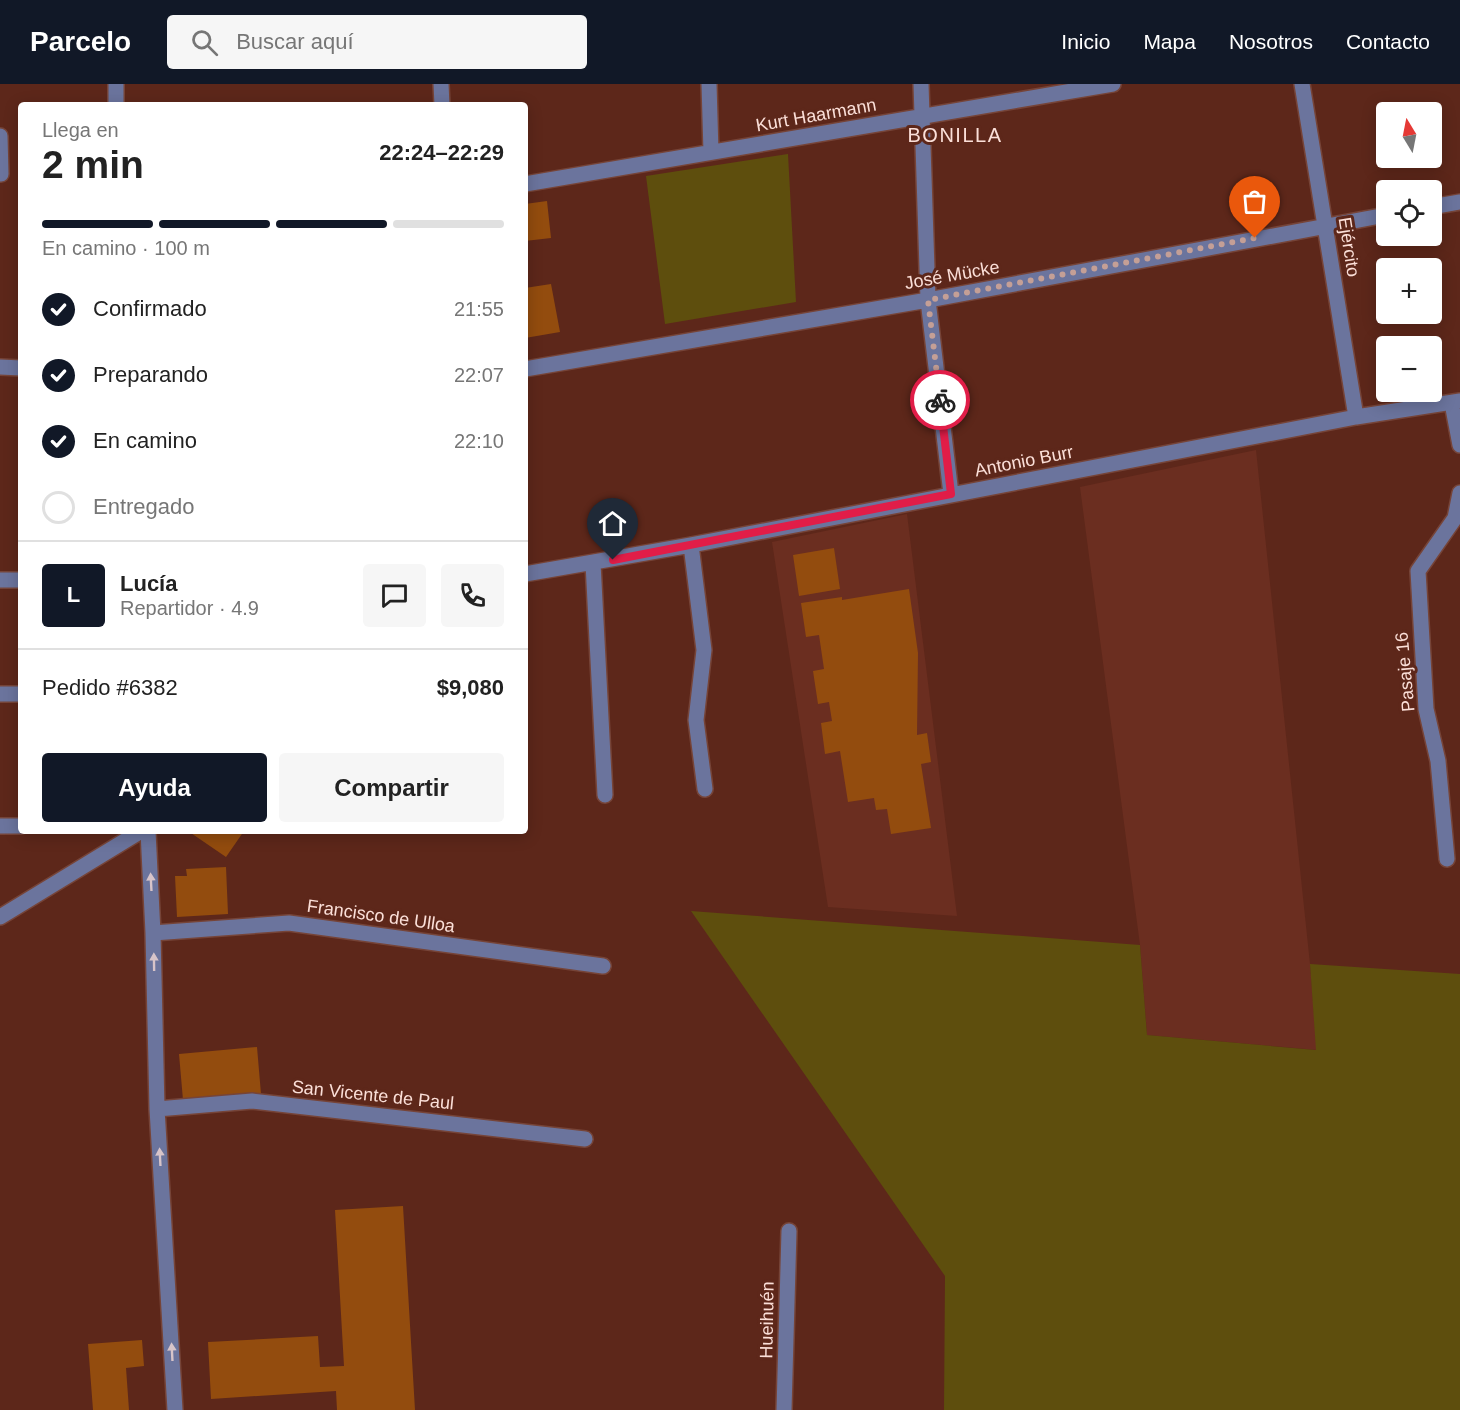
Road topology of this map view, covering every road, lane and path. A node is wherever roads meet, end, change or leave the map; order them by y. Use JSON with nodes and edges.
{"nodes":[{"id":1,"x":116,"y":84,"type":"edge"},
{"id":2,"x":441,"y":84,"type":"edge"},
{"id":3,"x":709,"y":84,"type":"edge"},
{"id":4,"x":921,"y":84,"type":"edge"},
{"id":5,"x":1113,"y":84,"type":"edge"},
{"id":6,"x":1302,"y":84,"type":"edge"},
{"id":7,"x":116,"y":102,"type":"edge"},
{"id":8,"x":442,"y":102,"type":"edge"},
{"id":9,"x":921,"y":117,"type":"junction"},
{"id":10,"x":0,"y":136,"type":"edge"},
{"id":11,"x":711,"y":152,"type":"junction"},
{"id":12,"x":1,"y":174,"type":"edge"},
{"id":13,"x":528,"y":183,"type":"edge"},
{"id":14,"x":1460,"y":202,"type":"edge"},
{"id":15,"x":1442,"y":205,"type":"edge"},
{"id":16,"x":1376,"y":217,"type":"edge"},
{"id":17,"x":1326,"y":225,"type":"junction"},
{"id":18,"x":928,"y":300,"type":"junction"},
{"id":19,"x":0,"y":367,"type":"edge"},
{"id":20,"x":18,"y":368,"type":"edge"},
{"id":21,"x":528,"y":368,"type":"edge"},
{"id":22,"x":1456,"y":402,"type":"edge"},
{"id":23,"x":1356,"y":417,"type":"junction"},
{"id":24,"x":1460,"y":445,"type":"edge"},
{"id":25,"x":1460,"y":493,"type":"edge"},
{"id":26,"x":951,"y":494,"type":"junction"},
{"id":27,"x":691,"y":545,"type":"junction"},
{"id":28,"x":593,"y":563,"type":"junction"},
{"id":29,"x":528,"y":574,"type":"edge"},
{"id":30,"x":0,"y":580,"type":"edge"},
{"id":31,"x":18,"y":580,"type":"edge"},
{"id":32,"x":0,"y":694,"type":"edge"},
{"id":33,"x":18,"y":694,"type":"edge"},
{"id":34,"x":705,"y":789,"type":"dead end"},
{"id":35,"x":605,"y":795,"type":"dead end"},
{"id":36,"x":0,"y":826,"type":"edge"},
{"id":37,"x":18,"y":826,"type":"edge"},
{"id":38,"x":136,"y":834,"type":"edge"},
{"id":39,"x":148,"y":834,"type":"edge"},
{"id":40,"x":1447,"y":859,"type":"dead end"},
{"id":41,"x":0,"y":917,"type":"edge"},
{"id":42,"x":153,"y":933,"type":"junction"},
{"id":43,"x":603,"y":966,"type":"dead end"},
{"id":44,"x":157,"y":1109,"type":"junction"},
{"id":45,"x":585,"y":1139,"type":"dead end"},
{"id":46,"x":789,"y":1231,"type":"dead end"},
{"id":47,"x":175,"y":1410,"type":"edge"},
{"id":48,"x":784,"y":1410,"type":"edge"}],
"edges":[{"from":1,"to":7,"type":"street"},
{"from":2,"to":8,"type":"street"},
{"from":3,"to":11,"type":"street"},
{"from":4,"to":9,"type":"street"},
{"from":5,"to":9,"type":"street","name":"Kurt Haarmann"},
{"from":6,"to":17,"type":"street","name":"Ejército"},
{"from":9,"to":11,"type":"street","name":"Kurt Haarmann"},
{"from":9,"to":18,"type":"street"},
{"from":10,"to":12,"type":"street"},
{"from":11,"to":13,"type":"street","name":"Kurt Haarmann"},
{"from":14,"to":15,"type":"street"},
{"from":16,"to":17,"type":"street","name":"José Mücke"},
{"from":17,"to":18,"type":"street","name":"José Mücke"},
{"from":17,"to":23,"type":"street","name":"Ejército"},
{"from":18,"to":21,"type":"street","name":"José Mücke"},
{"from":18,"to":26,"type":"street"},
{"from":19,"to":20,"type":"street"},
{"from":22,"to":23,"type":"street","name":"Antonio Burr"},
{"from":22,"to":24,"type":"street"},
{"from":23,"to":26,"type":"street","name":"Antonio Burr"},
{"from":25,"to":40,"type":"street","name":"Pasaje 16"},
{"from":26,"to":27,"type":"street","name":"Antonio Burr"},
{"from":27,"to":28,"type":"street","name":"Antonio Burr"},
{"from":27,"to":34,"type":"street"},
{"from":28,"to":29,"type":"street","name":"Antonio Burr"},
{"from":28,"to":35,"type":"street"},
{"from":30,"to":31,"type":"street"},
{"from":32,"to":33,"type":"street"},
{"from":36,"to":37,"type":"street"},
{"from":38,"to":41,"type":"street"},
{"from":42,"to":39,"type":"street","one_way":true},
{"from":42,"to":43,"type":"street","name":"Francisco de Ulloa"},
{"from":44,"to":42,"type":"street","one_way":true},
{"from":44,"to":45,"type":"street","name":"San Vicente de Paul"},
{"from":47,"to":44,"type":"street","one_way":true},
{"from":46,"to":48,"type":"street","name":"Hueihuén"}]}
